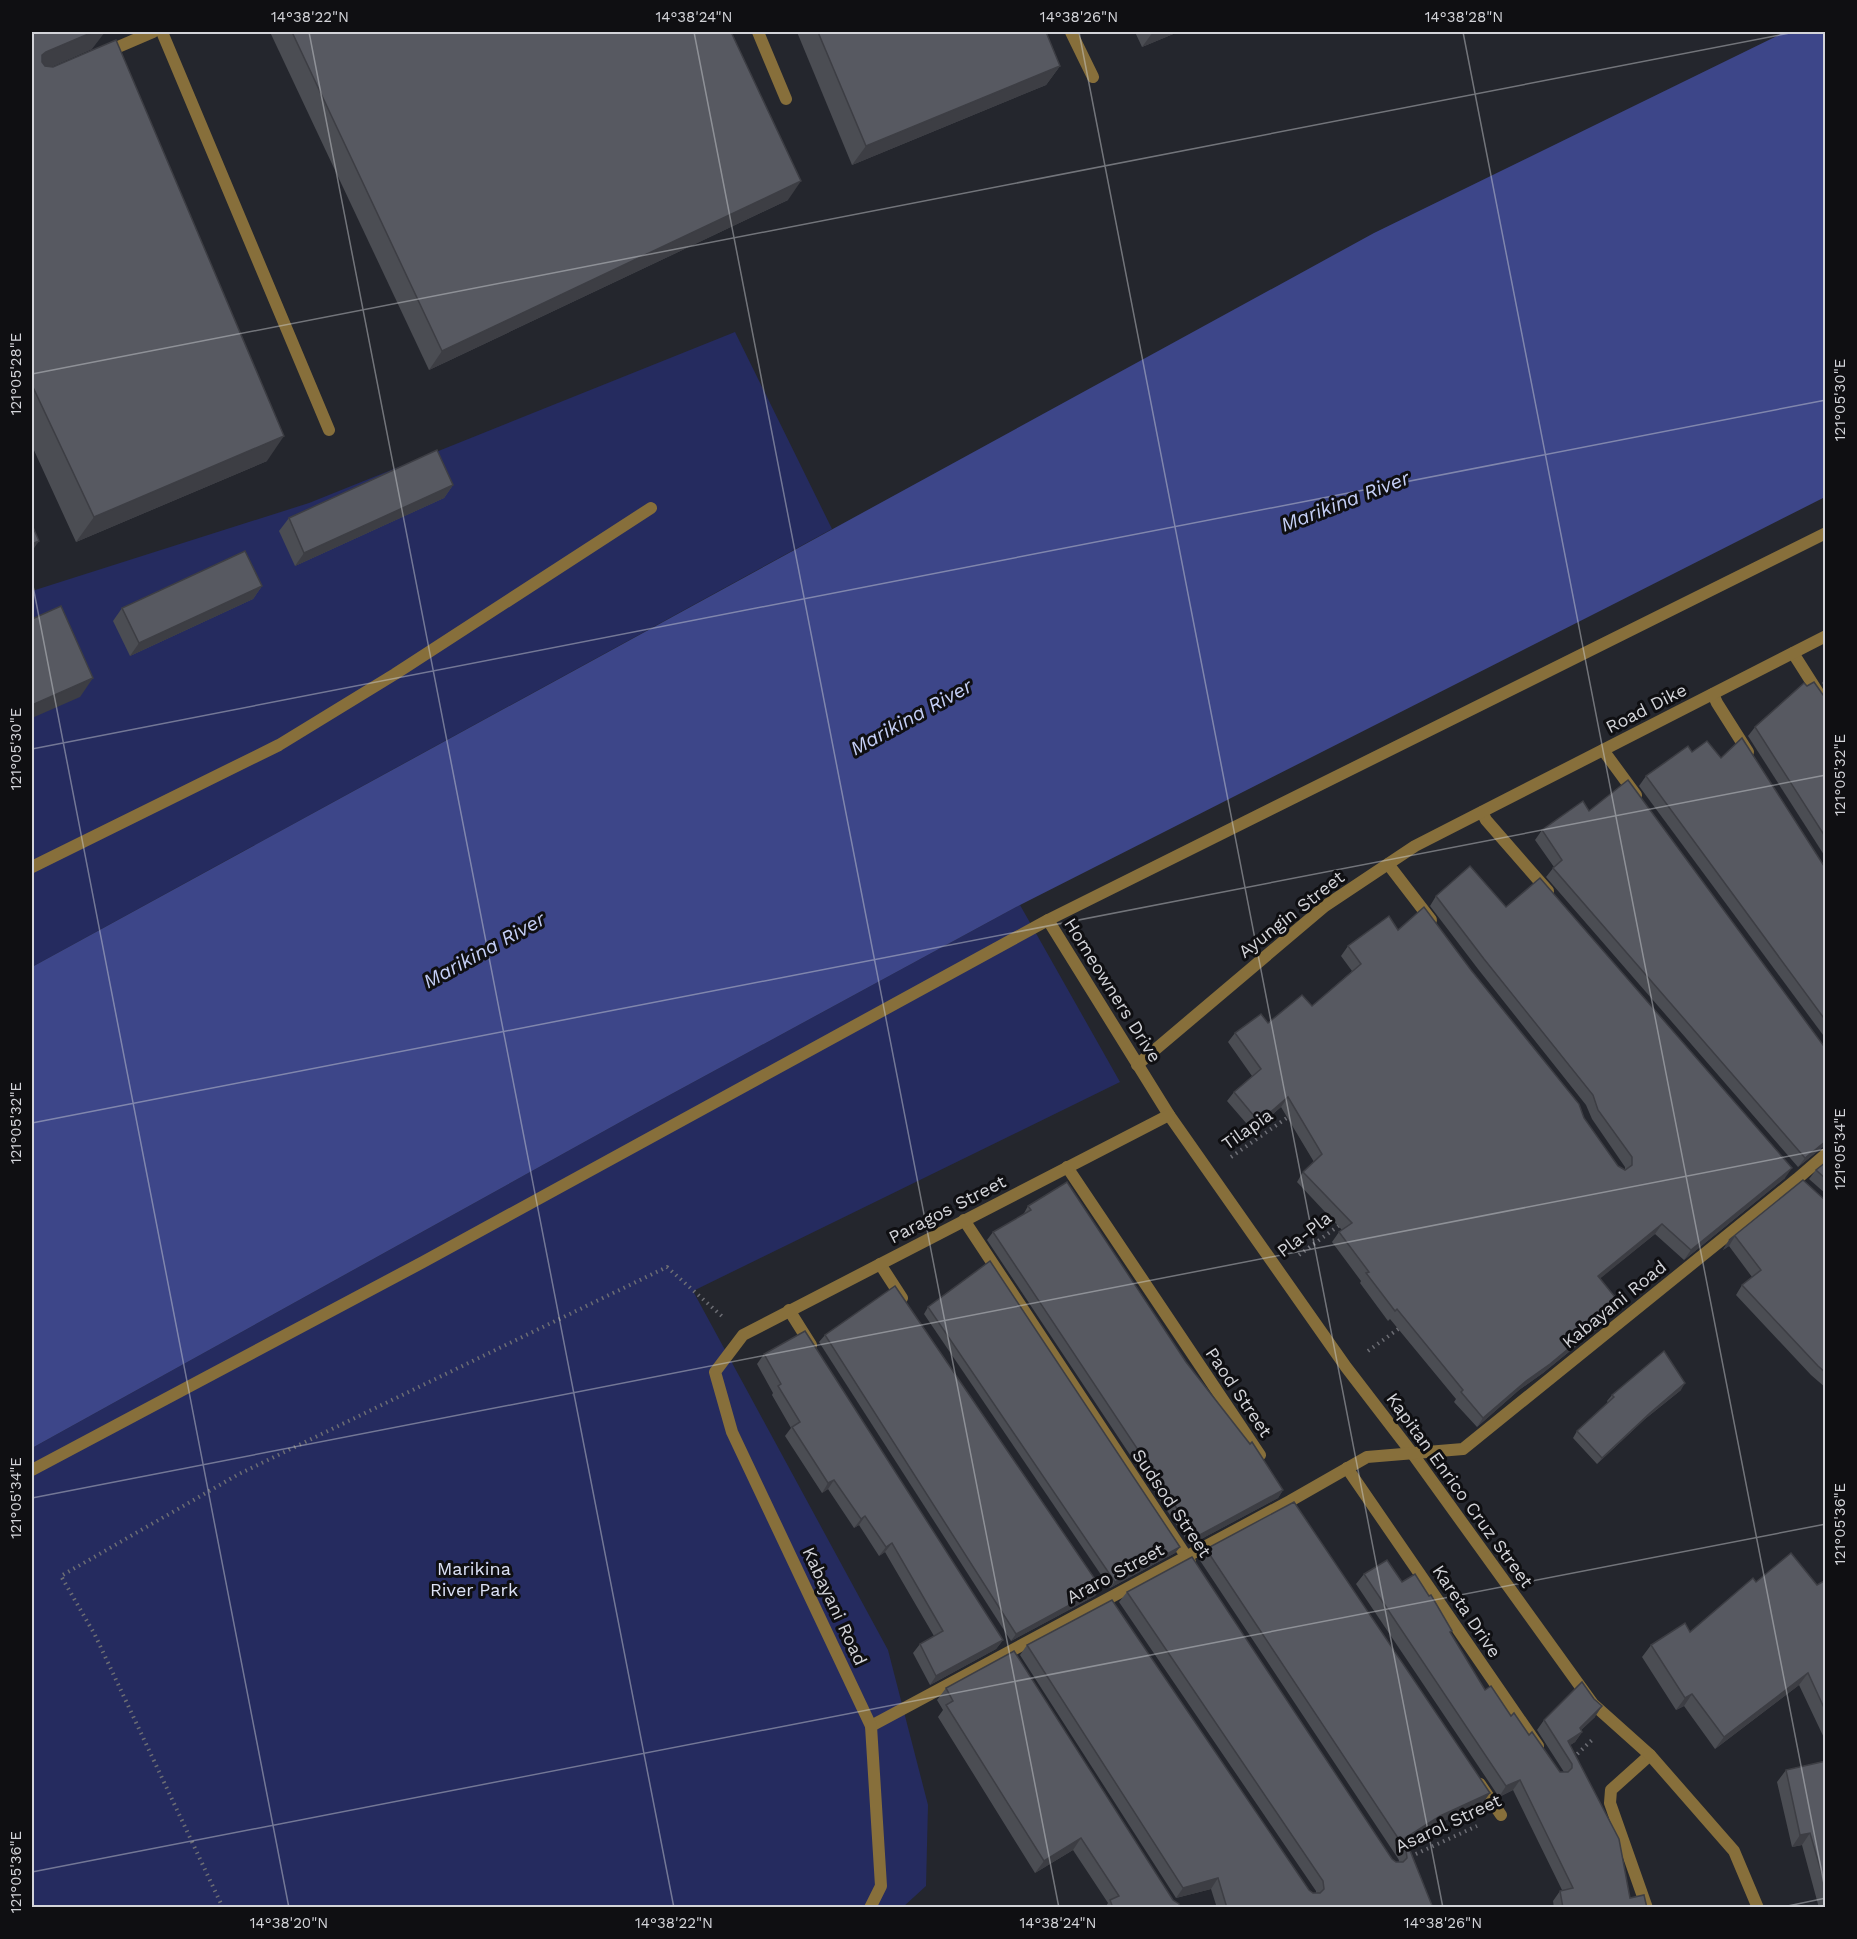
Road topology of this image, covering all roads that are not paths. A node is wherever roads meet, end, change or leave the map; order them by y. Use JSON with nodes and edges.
{"nodes":[{"id":1,"x":153,"y":32,"type":"edge"},
{"id":2,"x":162,"y":32,"type":"edge"},
{"id":3,"x":758,"y":32,"type":"edge"},
{"id":4,"x":1071,"y":32,"type":"edge"},
{"id":5,"x":92,"y":58,"type":"edge"},
{"id":6,"x":1094,"y":77,"type":"dead end"},
{"id":7,"x":786,"y":99,"type":"dead end"},
{"id":8,"x":329,"y":430,"type":"dead end"},
{"id":9,"x":651,"y":508,"type":"dead end"},
{"id":10,"x":1826,"y":533,"type":"edge"},
{"id":11,"x":1826,"y":636,"type":"edge"},
{"id":12,"x":1793,"y":653,"type":"junction"},
{"id":13,"x":1713,"y":694,"type":"junction"},
{"id":14,"x":1826,"y":705,"type":"edge"},
{"id":15,"x":1603,"y":750,"type":"junction"},
{"id":16,"x":1755,"y":764,"type":"edge"},
{"id":17,"x":1643,"y":805,"type":"edge"},
{"id":18,"x":1482,"y":812,"type":"junction"},
{"id":19,"x":1388,"y":864,"type":"junction"},
{"id":20,"x":32,"y":867,"type":"edge"},
{"id":21,"x":1556,"y":900,"type":"edge"},
{"id":22,"x":1048,"y":920,"type":"junction"},
{"id":23,"x":1437,"y":928,"type":"edge"},
{"id":24,"x":1137,"y":1065,"type":"junction"},
{"id":25,"x":1146,"y":1079,"type":"joint"},
{"id":26,"x":1169,"y":1115,"type":"junction"},
{"id":27,"x":1826,"y":1154,"type":"edge"},
{"id":28,"x":1067,"y":1167,"type":"junction"},
{"id":29,"x":964,"y":1220,"type":"junction"},
{"id":30,"x":880,"y":1264,"type":"junction"},
{"id":31,"x":906,"y":1303,"type":"edge"},
{"id":32,"x":789,"y":1310,"type":"junction"},
{"id":33,"x":742,"y":1335,"type":"joint"},
{"id":34,"x":815,"y":1350,"type":"edge"},
{"id":35,"x":1412,"y":1453,"type":"junction"},
{"id":36,"x":1264,"y":1462,"type":"edge"},
{"id":37,"x":1347,"y":1468,"type":"junction"},
{"id":38,"x":32,"y":1470,"type":"edge"},
{"id":39,"x":1186,"y":1556,"type":"junction"},
{"id":40,"x":1199,"y":1575,"type":"edge"},
{"id":41,"x":871,"y":1726,"type":"junction"},
{"id":42,"x":1650,"y":1755,"type":"junction"},
{"id":43,"x":1557,"y":1774,"type":"edge"},
{"id":44,"x":1474,"y":1776,"type":"edge"},
{"id":45,"x":1501,"y":1815,"type":"road end"},
{"id":46,"x":870,"y":1908,"type":"edge"},
{"id":47,"x":1647,"y":1908,"type":"edge"},
{"id":48,"x":1758,"y":1908,"type":"edge"}],
"edges":[{"from":1,"to":5,"type":"street"},
{"from":2,"to":8,"type":"street"},
{"from":3,"to":7,"type":"street"},
{"from":4,"to":6,"type":"street"},
{"from":9,"to":20,"type":"street"},
{"from":10,"to":22,"type":"street"},
{"from":11,"to":12,"type":"street","name":"Road Dike"},
{"from":12,"to":13,"type":"street","name":"Road Dike"},
{"from":12,"to":14,"type":"street"},
{"from":13,"to":15,"type":"street","name":"Road Dike"},
{"from":13,"to":16,"type":"street"},
{"from":15,"to":17,"type":"street"},
{"from":15,"to":18,"type":"street","name":"Road Dike"},
{"from":18,"to":19,"type":"street","name":"Ayungin Street"},
{"from":18,"to":21,"type":"street"},
{"from":19,"to":23,"type":"street"},
{"from":19,"to":24,"type":"street","name":"Ayungin Street"},
{"from":22,"to":24,"type":"street","name":"Homeowners Drive"},
{"from":22,"to":38,"type":"street"},
{"from":24,"to":25,"type":"street","name":"Homeowners Drive"},
{"from":25,"to":26,"type":"street","name":"Kapitan Enrico Cruz Street"},
{"from":26,"to":28,"type":"street","name":"Paragos Street"},
{"from":26,"to":35,"type":"street","name":"Kapitan Enrico Cruz Street"},
{"from":27,"to":35,"type":"street","name":"Kabayani Road"},
{"from":28,"to":29,"type":"street","name":"Paragos Street"},
{"from":28,"to":36,"type":"street","name":"Paod Street"},
{"from":29,"to":30,"type":"street","name":"Paragos Street"},
{"from":29,"to":39,"type":"street","name":"Sudsod Street"},
{"from":30,"to":31,"type":"street"},
{"from":30,"to":32,"type":"street","name":"Paragos Street"},
{"from":32,"to":33,"type":"street","name":"Paragos Street"},
{"from":32,"to":34,"type":"street"},
{"from":33,"to":41,"type":"street","name":"Kabayani Road"},
{"from":35,"to":37,"type":"street","name":"Araro Street"},
{"from":35,"to":42,"type":"street","name":"Kapitan Enrico Cruz Street"},
{"from":37,"to":39,"type":"street","name":"Araro Street"},
{"from":37,"to":43,"type":"street","name":"Kareta Drive"},
{"from":39,"to":40,"type":"street","name":"Sudsod Street"},
{"from":39,"to":41,"type":"street","name":"Araro Street"},
{"from":41,"to":46,"type":"street","name":"Kabayani Road"},
{"from":42,"to":47,"type":"street"},
{"from":42,"to":48,"type":"street","name":"Kapitan Enrico Cruz Street"},
{"from":44,"to":45,"type":"street"}]}
